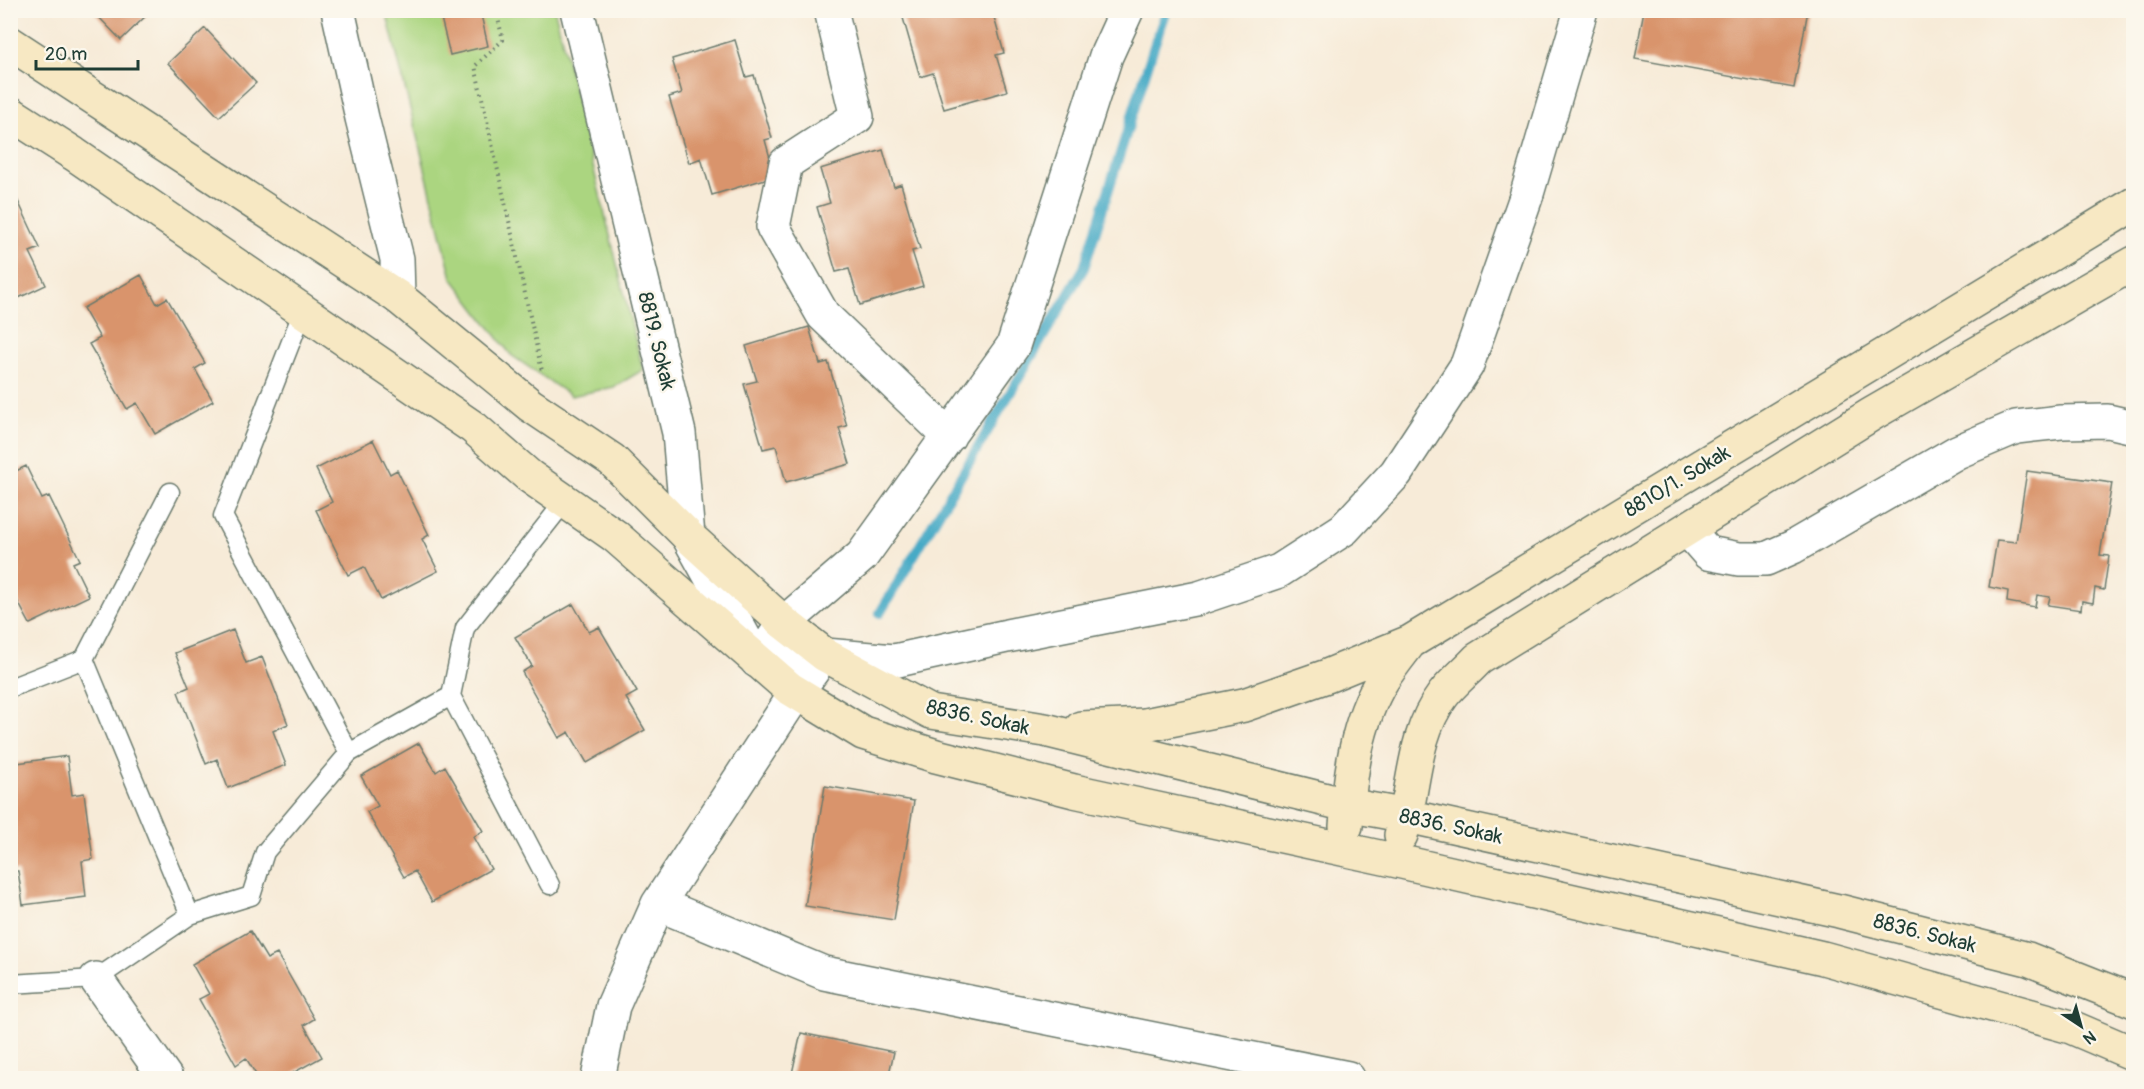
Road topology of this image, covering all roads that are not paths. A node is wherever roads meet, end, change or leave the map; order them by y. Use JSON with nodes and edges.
{"nodes":[{"id":1,"x":339,"y":10,"type":"edge"},
{"id":2,"x":577,"y":10,"type":"edge"},
{"id":3,"x":831,"y":10,"type":"edge"},
{"id":4,"x":1128,"y":10,"type":"edge"},
{"id":5,"x":1581,"y":10,"type":"edge"},
{"id":6,"x":10,"y":43,"type":"edge"},
{"id":7,"x":10,"y":112,"type":"edge"},
{"id":8,"x":2133,"y":204,"type":"edge"},
{"id":9,"x":2133,"y":263,"type":"edge"},
{"id":10,"x":398,"y":297,"type":"junction"},
{"id":11,"x":303,"y":311,"type":"junction"},
{"id":12,"x":2133,"y":427,"type":"edge"},
{"id":13,"x":949,"y":436,"type":"junction"},
{"id":14,"x":170,"y":492,"type":"dead end"},
{"id":15,"x":565,"y":501,"type":"junction"},
{"id":16,"x":1688,"y":530,"type":"junction"},
{"id":17,"x":688,"y":536,"type":"junction"},
{"id":18,"x":784,"y":623,"type":"junction"},
{"id":19,"x":1410,"y":642,"type":"junction"},
{"id":20,"x":825,"y":655,"type":"junction"},
{"id":21,"x":84,"y":659,"type":"junction"},
{"id":22,"x":757,"y":661,"type":"junction"},
{"id":23,"x":10,"y":688,"type":"edge"},
{"id":24,"x":796,"y":693,"type":"junction"},
{"id":25,"x":452,"y":696,"type":"junction"},
{"id":26,"x":1045,"y":730,"type":"junction"},
{"id":27,"x":349,"y":753,"type":"junction"},
{"id":28,"x":1347,"y":805,"type":"junction"},
{"id":29,"x":1407,"y":816,"type":"junction"},
{"id":30,"x":1344,"y":849,"type":"junction"},
{"id":31,"x":1393,"y":860,"type":"junction"},
{"id":32,"x":550,"y":885,"type":"dead end"},
{"id":33,"x":658,"y":904,"type":"junction"},
{"id":34,"x":190,"y":915,"type":"junction"},
{"id":35,"x":96,"y":979,"type":"junction"},
{"id":36,"x":10,"y":984,"type":"edge"},
{"id":37,"x":2133,"y":1001,"type":"edge"},
{"id":38,"x":2133,"y":1054,"type":"edge"},
{"id":39,"x":166,"y":1078,"type":"edge"},
{"id":40,"x":598,"y":1078,"type":"edge"},
{"id":41,"x":1348,"y":1078,"type":"edge"}],
"edges":[{"from":1,"to":10,"type":"street"},
{"from":2,"to":17,"type":"street","name":"8819. Sokak"},
{"from":3,"to":13,"type":"street"},
{"from":4,"to":13,"type":"street"},
{"from":5,"to":20,"type":"street"},
{"from":6,"to":10,"type":"street","name":"8836. Sokak"},
{"from":7,"to":11,"type":"street"},
{"from":8,"to":19,"type":"street","name":"8810/1. Sokak"},
{"from":9,"to":16,"type":"street"},
{"from":10,"to":17,"type":"street","name":"8836. Sokak"},
{"from":11,"to":15,"type":"street"},
{"from":11,"to":27,"type":"lane"},
{"from":12,"to":16,"type":"street"},
{"from":13,"to":18,"type":"street"},
{"from":14,"to":21,"type":"lane"},
{"from":15,"to":22,"type":"street"},
{"from":15,"to":25,"type":"lane"},
{"from":16,"to":29,"type":"street"},
{"from":17,"to":18,"type":"street","name":"8836. Sokak"},
{"from":17,"to":22,"type":"street","name":"8819. Sokak"},
{"from":18,"to":20,"type":"street","name":"8836. Sokak"},
{"from":18,"to":22,"type":"street"},
{"from":19,"to":26,"type":"street"},
{"from":19,"to":28,"type":"street","name":"8810/1. Sokak"},
{"from":20,"to":22,"type":"street"},
{"from":20,"to":24,"type":"street"},
{"from":20,"to":26,"type":"street","name":"8836. Sokak"},
{"from":21,"to":23,"type":"lane"},
{"from":21,"to":34,"type":"lane"},
{"from":22,"to":24,"type":"street"},
{"from":24,"to":30,"type":"street"},
{"from":24,"to":33,"type":"street"},
{"from":25,"to":27,"type":"lane"},
{"from":25,"to":32,"type":"lane"},
{"from":26,"to":28,"type":"street","name":"8836. Sokak"},
{"from":27,"to":34,"type":"lane"},
{"from":28,"to":29,"type":"street","name":"8836. Sokak"},
{"from":28,"to":30,"type":"street","name":"8810/1. Sokak"},
{"from":29,"to":31,"type":"street"},
{"from":29,"to":37,"type":"street","name":"8836. Sokak"},
{"from":30,"to":31,"type":"street"},
{"from":31,"to":38,"type":"street"},
{"from":33,"to":40,"type":"street"},
{"from":33,"to":41,"type":"street"},
{"from":34,"to":35,"type":"lane"},
{"from":35,"to":36,"type":"lane"},
{"from":35,"to":39,"type":"street"}]}
